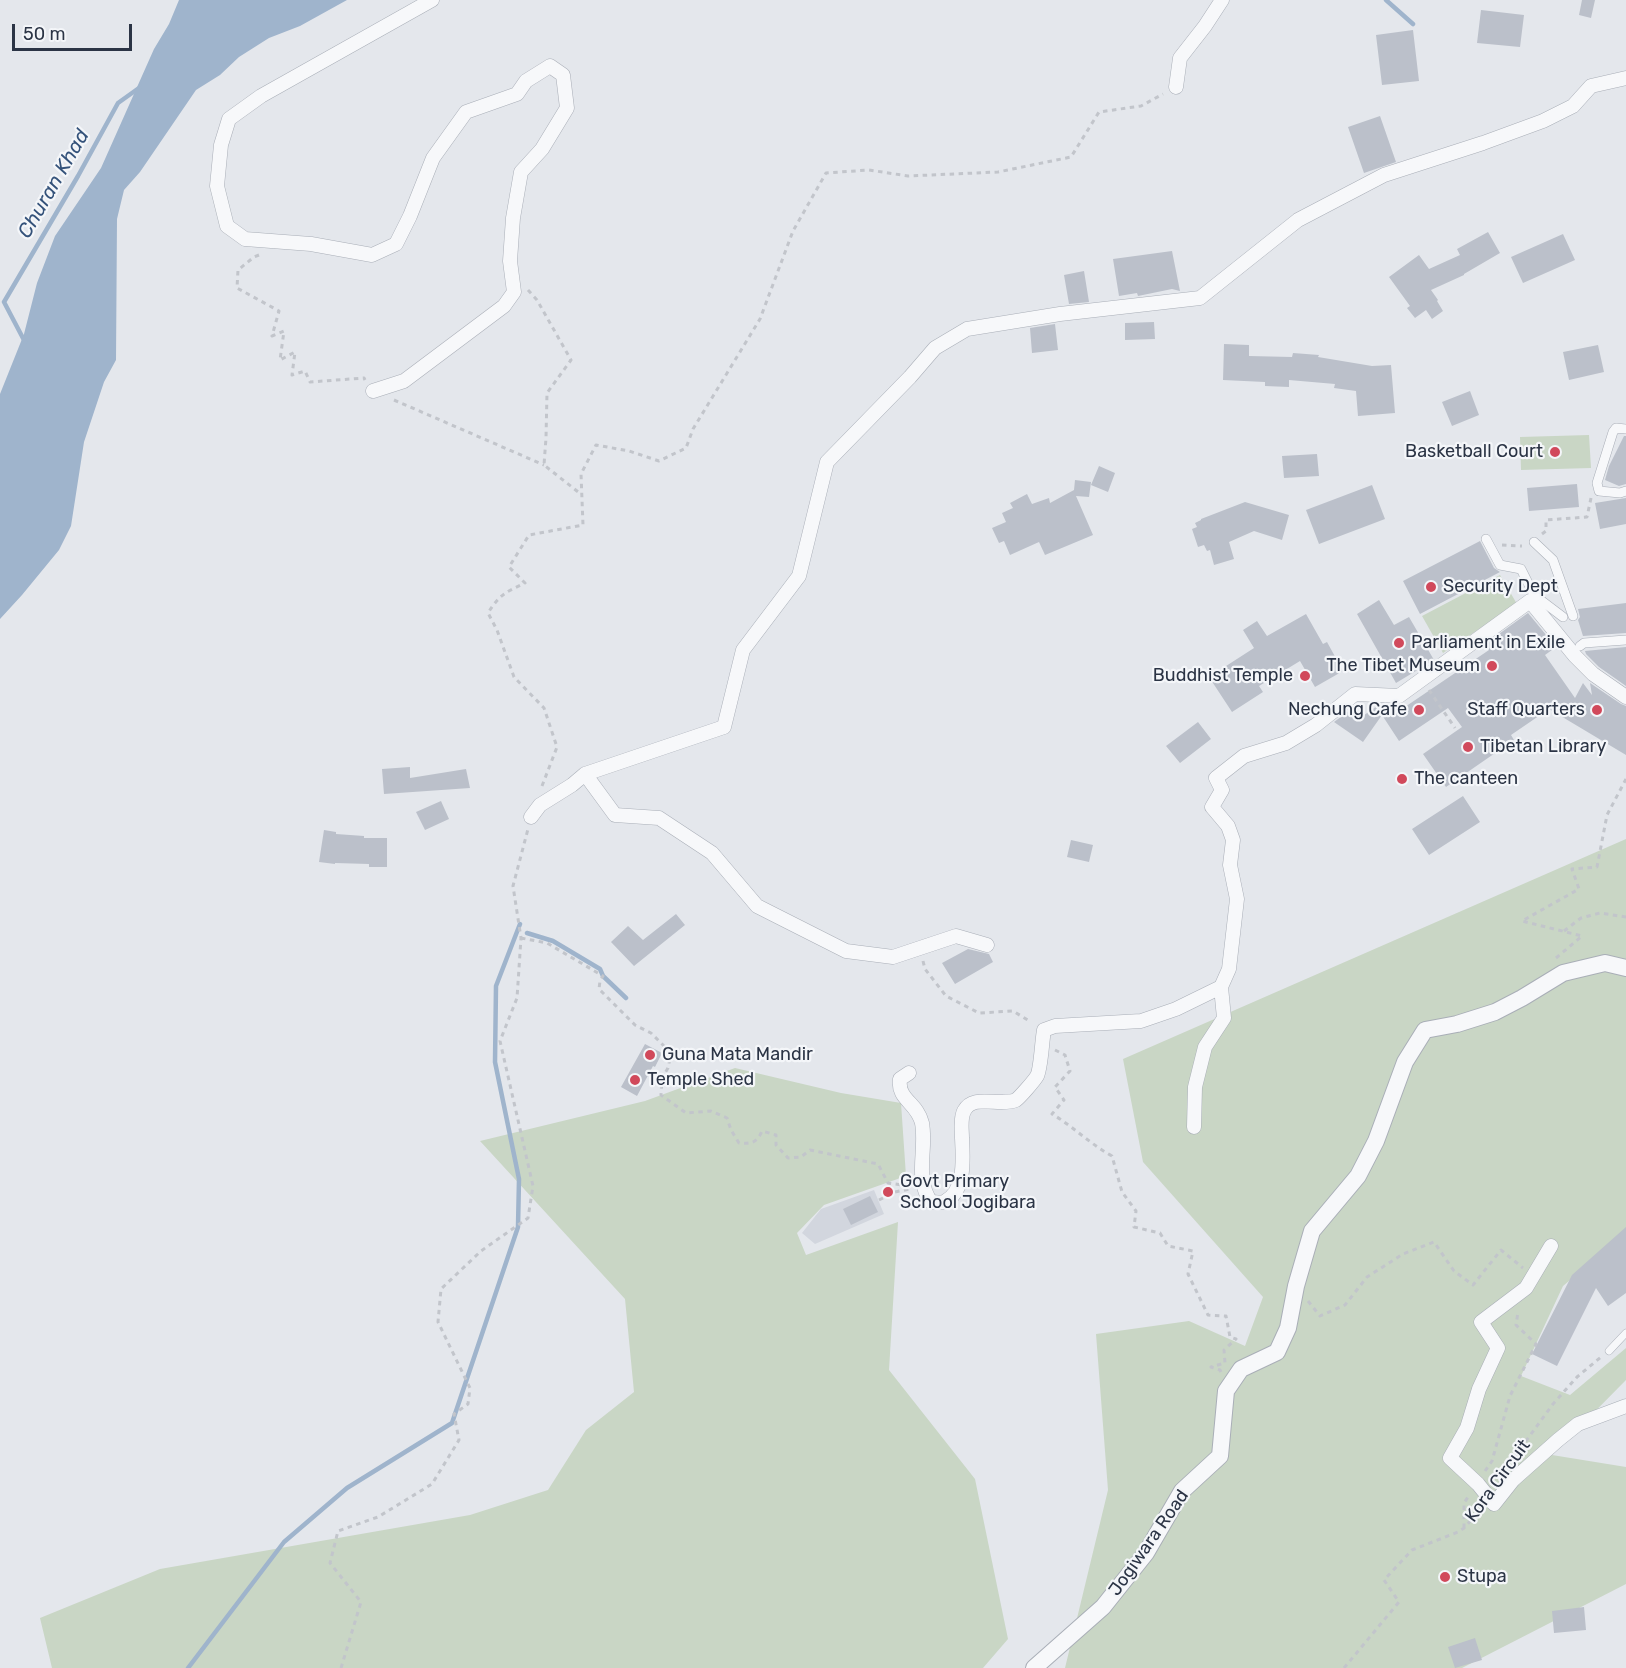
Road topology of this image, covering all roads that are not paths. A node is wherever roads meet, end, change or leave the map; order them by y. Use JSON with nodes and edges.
{"nodes":[{"id":1,"x":432,"y":0,"type":"edge"},
{"id":2,"x":1222,"y":0,"type":"edge"},
{"id":3,"x":1626,"y":78,"type":"edge"},
{"id":4,"x":1176,"y":87,"type":"road end"},
{"id":5,"x":373,"y":391,"type":"road end"},
{"id":6,"x":1626,"y":429,"type":"edge"},
{"id":7,"x":1626,"y":491,"type":"edge"},
{"id":8,"x":1486,"y":539,"type":"road end"},
{"id":9,"x":1533,"y":542,"type":"road end"},
{"id":10,"x":1573,"y":616,"type":"dead end"},
{"id":11,"x":1563,"y":617,"type":"dead end"},
{"id":12,"x":1626,"y":640,"type":"edge"},
{"id":13,"x":1580,"y":646,"type":"dead end"},
{"id":14,"x":1626,"y":697,"type":"edge"},
{"id":15,"x":585,"y":774,"type":"junction"},
{"id":16,"x":531,"y":816,"type":"road end"},
{"id":17,"x":987,"y":945,"type":"dead end"},
{"id":18,"x":1626,"y":968,"type":"edge"},
{"id":19,"x":1221,"y":987,"type":"junction"},
{"id":20,"x":909,"y":1072,"type":"dead end"},
{"id":21,"x":1194,"y":1127,"type":"dead end"},
{"id":22,"x":1551,"y":1246,"type":"dead end"},
{"id":23,"x":1626,"y":1333,"type":"edge"},
{"id":24,"x":1609,"y":1351,"type":"road end"},
{"id":25,"x":1626,"y":1406,"type":"edge"},
{"id":26,"x":1034,"y":1668,"type":"edge"}],
"edges":[{"from":1,"to":5,"type":"street"},
{"from":2,"to":4,"type":"street"},
{"from":3,"to":15,"type":"street"},
{"from":6,"to":7,"type":"street"},
{"from":8,"to":11,"type":"street"},
{"from":9,"to":10,"type":"street"},
{"from":12,"to":13,"type":"street"},
{"from":14,"to":19,"type":"street"},
{"from":15,"to":16,"type":"street"},
{"from":15,"to":17,"type":"street"},
{"from":18,"to":26,"type":"street","name":"Jogiwara Road"},
{"from":19,"to":20,"type":"street"},
{"from":19,"to":21,"type":"street"},
{"from":22,"to":25,"type":"street"},
{"from":23,"to":24,"type":"lane"}]}
